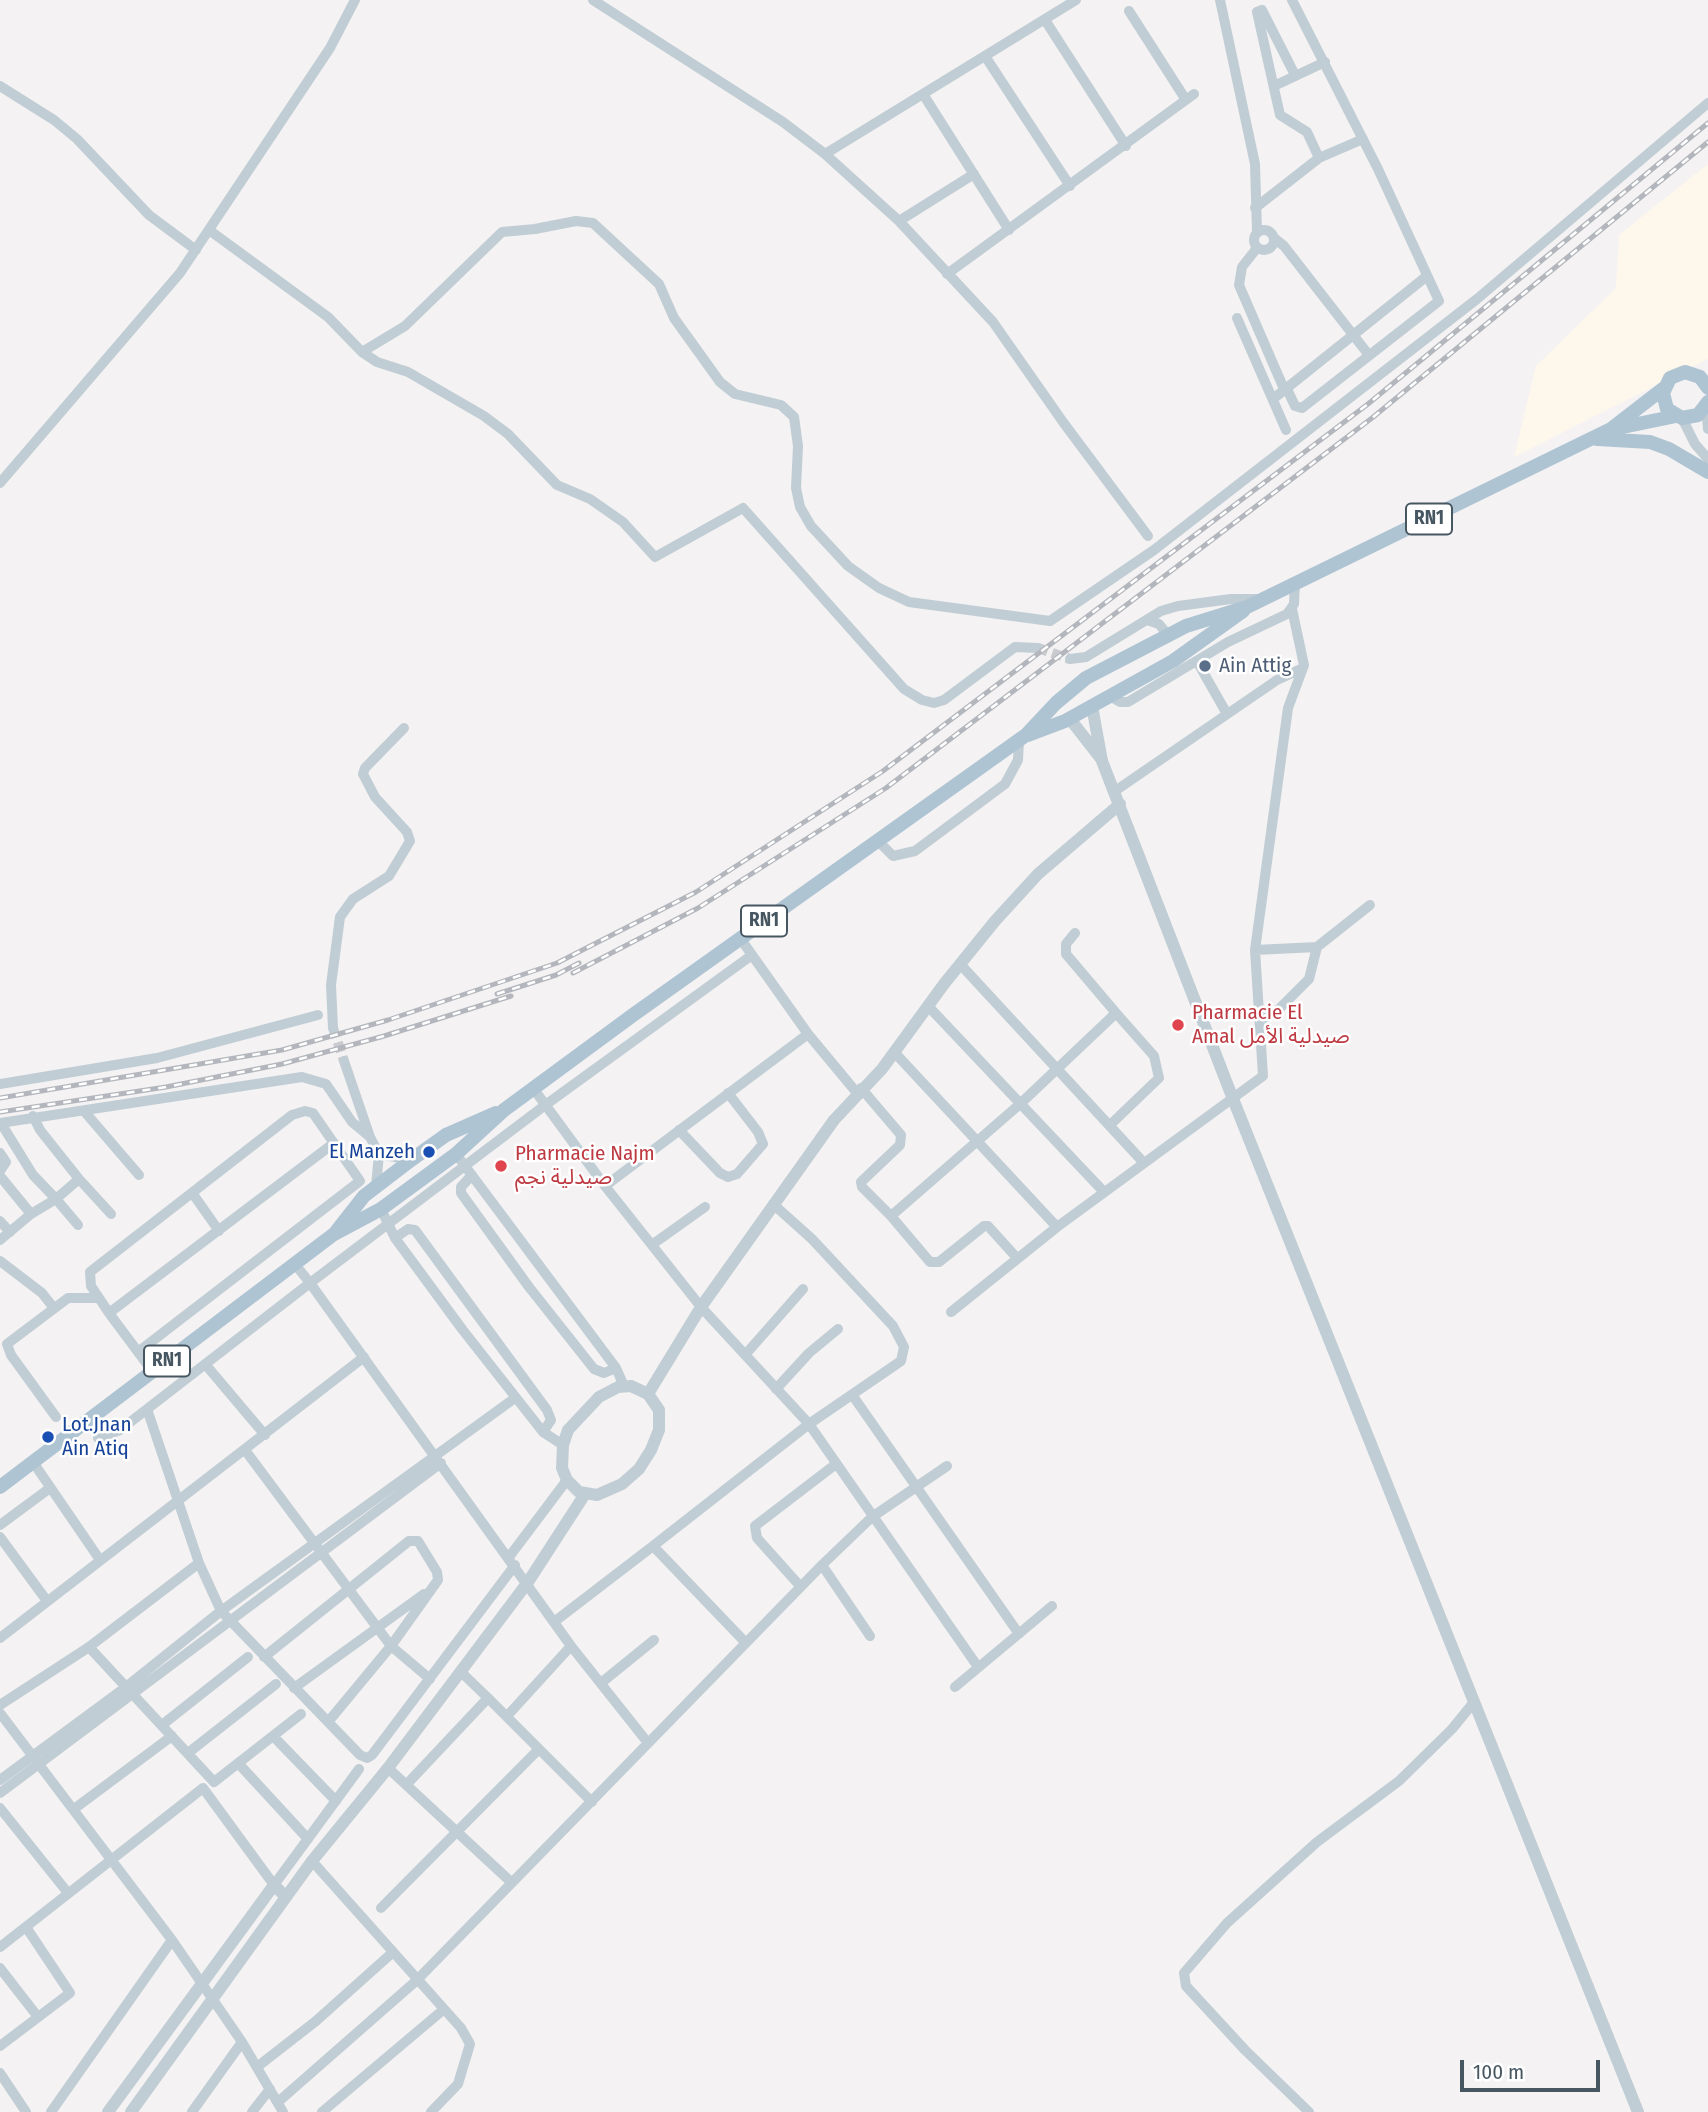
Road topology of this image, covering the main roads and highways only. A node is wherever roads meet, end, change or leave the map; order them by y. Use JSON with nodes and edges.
{"nodes":[{"id":1,"x":1702,"y":373,"type":"edge"},
{"id":2,"x":1664,"y":388,"type":"junction"},
{"id":3,"x":1708,"y":388,"type":"edge"},
{"id":4,"x":1707,"y":405,"type":"edge"},
{"id":5,"x":1679,"y":417,"type":"junction"},
{"id":6,"x":1611,"y":429,"type":"junction"},
{"id":7,"x":1589,"y":440,"type":"junction"},
{"id":8,"x":1708,"y":472,"type":"edge"},
{"id":9,"x":1247,"y":607,"type":"junction"},
{"id":10,"x":1173,"y":631,"type":"junction"},
{"id":11,"x":1194,"y":657,"type":"junction"},
{"id":12,"x":1076,"y":684,"type":"junction"},
{"id":13,"x":1090,"y":708,"type":"junction"},
{"id":14,"x":1022,"y":738,"type":"junction"},
{"id":15,"x":504,"y":1110,"type":"junction"},
{"id":16,"x":445,"y":1136,"type":"junction"},
{"id":17,"x":465,"y":1165,"type":"junction"},
{"id":18,"x":376,"y":1186,"type":"junction"},
{"id":19,"x":381,"y":1209,"type":"junction"},
{"id":20,"x":334,"y":1234,"type":"junction"},
{"id":21,"x":0,"y":1487,"type":"edge"}],
"edges":[{"from":1,"to":2,"type":"main road"},
{"from":1,"to":3,"type":"main road"},
{"from":2,"to":5,"type":"main road"},
{"from":2,"to":6,"type":"main road","number":"RN1"},
{"from":4,"to":5,"type":"main road"},
{"from":5,"to":6,"type":"main road","number":"RN1"},
{"from":6,"to":7,"type":"main road","number":"RN1"},
{"from":7,"to":8,"type":"main road"},
{"from":7,"to":9,"type":"main road","number":"RN1"},
{"from":9,"to":10,"type":"main road","number":"RN1"},
{"from":9,"to":11,"type":"main road","number":"RN1"},
{"from":10,"to":11,"type":"main road"},
{"from":10,"to":12,"type":"main road","number":"RN1"},
{"from":11,"to":13,"type":"main road","number":"RN1"},
{"from":12,"to":13,"type":"main road"},
{"from":12,"to":14,"type":"main road","number":"RN1"},
{"from":13,"to":14,"type":"main road","number":"RN1"},
{"from":14,"to":15,"type":"main road","number":"RN1"},
{"from":15,"to":16,"type":"main road","number":"RN1"},
{"from":15,"to":17,"type":"main road","number":"RN1"},
{"from":16,"to":17,"type":"main road"},
{"from":16,"to":18,"type":"main road","number":"RN1"},
{"from":17,"to":19,"type":"main road","number":"RN1"},
{"from":18,"to":19,"type":"main road"},
{"from":18,"to":20,"type":"main road","number":"RN1"},
{"from":19,"to":20,"type":"main road","number":"RN1"},
{"from":20,"to":21,"type":"main road","number":"RN1"}]}
